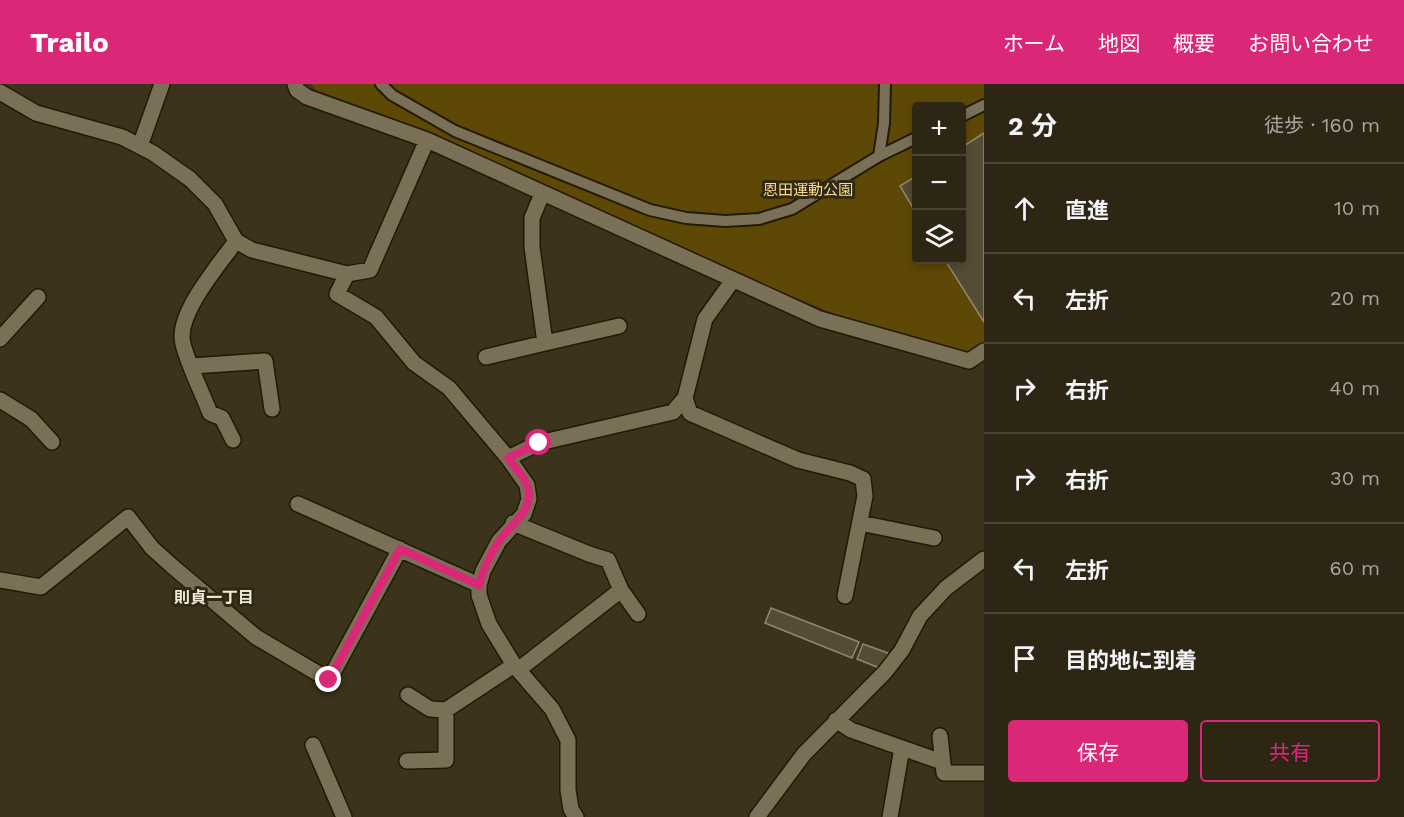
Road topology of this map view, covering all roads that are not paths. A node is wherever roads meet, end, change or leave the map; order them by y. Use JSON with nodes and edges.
{"nodes":[{"id":1,"x":162,"y":84,"type":"edge"},
{"id":2,"x":295,"y":84,"type":"edge"},
{"id":3,"x":381,"y":84,"type":"edge"},
{"id":4,"x":885,"y":84,"type":"edge"},
{"id":5,"x":0,"y":92,"type":"edge"},
{"id":6,"x":984,"y":105,"type":"edge"},
{"id":7,"x":966,"y":114,"type":"edge"},
{"id":8,"x":427,"y":140,"type":"junction"},
{"id":9,"x":912,"y":140,"type":"edge"},
{"id":10,"x":140,"y":146,"type":"junction"},
{"id":11,"x":879,"y":156,"type":"junction"},
{"id":12,"x":542,"y":194,"type":"junction"},
{"id":13,"x":236,"y":241,"type":"junction"},
{"id":14,"x":346,"y":274,"type":"junction"},
{"id":15,"x":733,"y":280,"type":"junction"},
{"id":16,"x":38,"y":297,"type":"dead end"},
{"id":17,"x":619,"y":326,"type":"dead end"},
{"id":18,"x":0,"y":339,"type":"edge"},
{"id":19,"x":545,"y":343,"type":"junction"},
{"id":20,"x":984,"y":351,"type":"edge"},
{"id":21,"x":486,"y":357,"type":"dead end"},
{"id":22,"x":192,"y":366,"type":"junction"},
{"id":23,"x":685,"y":398,"type":"junction"},
{"id":24,"x":0,"y":400,"type":"edge"},
{"id":25,"x":272,"y":409,"type":"dead end"},
{"id":26,"x":233,"y":440,"type":"dead end"},
{"id":27,"x":52,"y":442,"type":"dead end"},
{"id":28,"x":508,"y":458,"type":"junction"},
{"id":29,"x":298,"y":504,"type":"dead end"},
{"id":30,"x":513,"y":523,"type":"junction"},
{"id":31,"x":860,"y":523,"type":"junction"},
{"id":32,"x":934,"y":538,"type":"dead end"},
{"id":33,"x":400,"y":549,"type":"junction"},
{"id":34,"x":984,"y":559,"type":"edge"},
{"id":35,"x":0,"y":580,"type":"edge"},
{"id":36,"x":479,"y":585,"type":"junction"},
{"id":37,"x":621,"y":590,"type":"junction"},
{"id":38,"x":845,"y":596,"type":"dead end"},
{"id":39,"x":638,"y":614,"type":"dead end"},
{"id":40,"x":516,"y":668,"type":"junction"},
{"id":41,"x":408,"y":695,"type":"dead end"},
{"id":42,"x":446,"y":710,"type":"junction"},
{"id":43,"x":836,"y":720,"type":"junction"},
{"id":44,"x":940,"y":736,"type":"dead end"},
{"id":45,"x":313,"y":745,"type":"dead end"},
{"id":46,"x":902,"y":748,"type":"junction"},
{"id":47,"x":407,"y":761,"type":"dead end"},
{"id":48,"x":942,"y":762,"type":"junction"},
{"id":49,"x":984,"y":773,"type":"edge"},
{"id":50,"x":344,"y":817,"type":"edge"},
{"id":51,"x":576,"y":817,"type":"edge"},
{"id":52,"x":757,"y":817,"type":"edge"},
{"id":53,"x":890,"y":817,"type":"edge"}],
"edges":[{"from":1,"to":10,"type":"street"},
{"from":2,"to":8,"type":"street"},
{"from":3,"to":11,"type":"lane"},
{"from":4,"to":11,"type":"lane"},
{"from":5,"to":10,"type":"street"},
{"from":6,"to":7,"type":"lane"},
{"from":8,"to":12,"type":"street"},
{"from":8,"to":14,"type":"street"},
{"from":9,"to":11,"type":"lane"},
{"from":10,"to":13,"type":"street"},
{"from":12,"to":15,"type":"street"},
{"from":12,"to":19,"type":"street"},
{"from":13,"to":14,"type":"street"},
{"from":13,"to":22,"type":"street"},
{"from":14,"to":28,"type":"street"},
{"from":15,"to":20,"type":"street"},
{"from":15,"to":23,"type":"street"},
{"from":16,"to":18,"type":"street"},
{"from":17,"to":19,"type":"street"},
{"from":19,"to":21,"type":"street"},
{"from":22,"to":25,"type":"street"},
{"from":22,"to":26,"type":"street"},
{"from":23,"to":28,"type":"street"},
{"from":23,"to":31,"type":"street"},
{"from":24,"to":27,"type":"street"},
{"from":28,"to":30,"type":"street"},
{"from":29,"to":33,"type":"street"},
{"from":30,"to":36,"type":"street"},
{"from":30,"to":37,"type":"street"},
{"from":31,"to":32,"type":"street"},
{"from":31,"to":38,"type":"street"},
{"from":33,"to":35,"type":"street"},
{"from":33,"to":36,"type":"street"},
{"from":34,"to":43,"type":"street"},
{"from":36,"to":40,"type":"street"},
{"from":37,"to":39,"type":"street"},
{"from":37,"to":40,"type":"street"},
{"from":40,"to":42,"type":"street"},
{"from":40,"to":51,"type":"street"},
{"from":41,"to":42,"type":"street"},
{"from":42,"to":47,"type":"street"},
{"from":43,"to":46,"type":"street"},
{"from":43,"to":52,"type":"street"},
{"from":44,"to":48,"type":"street"},
{"from":45,"to":50,"type":"street"},
{"from":46,"to":48,"type":"street"},
{"from":46,"to":53,"type":"street"},
{"from":48,"to":49,"type":"street"}]}
